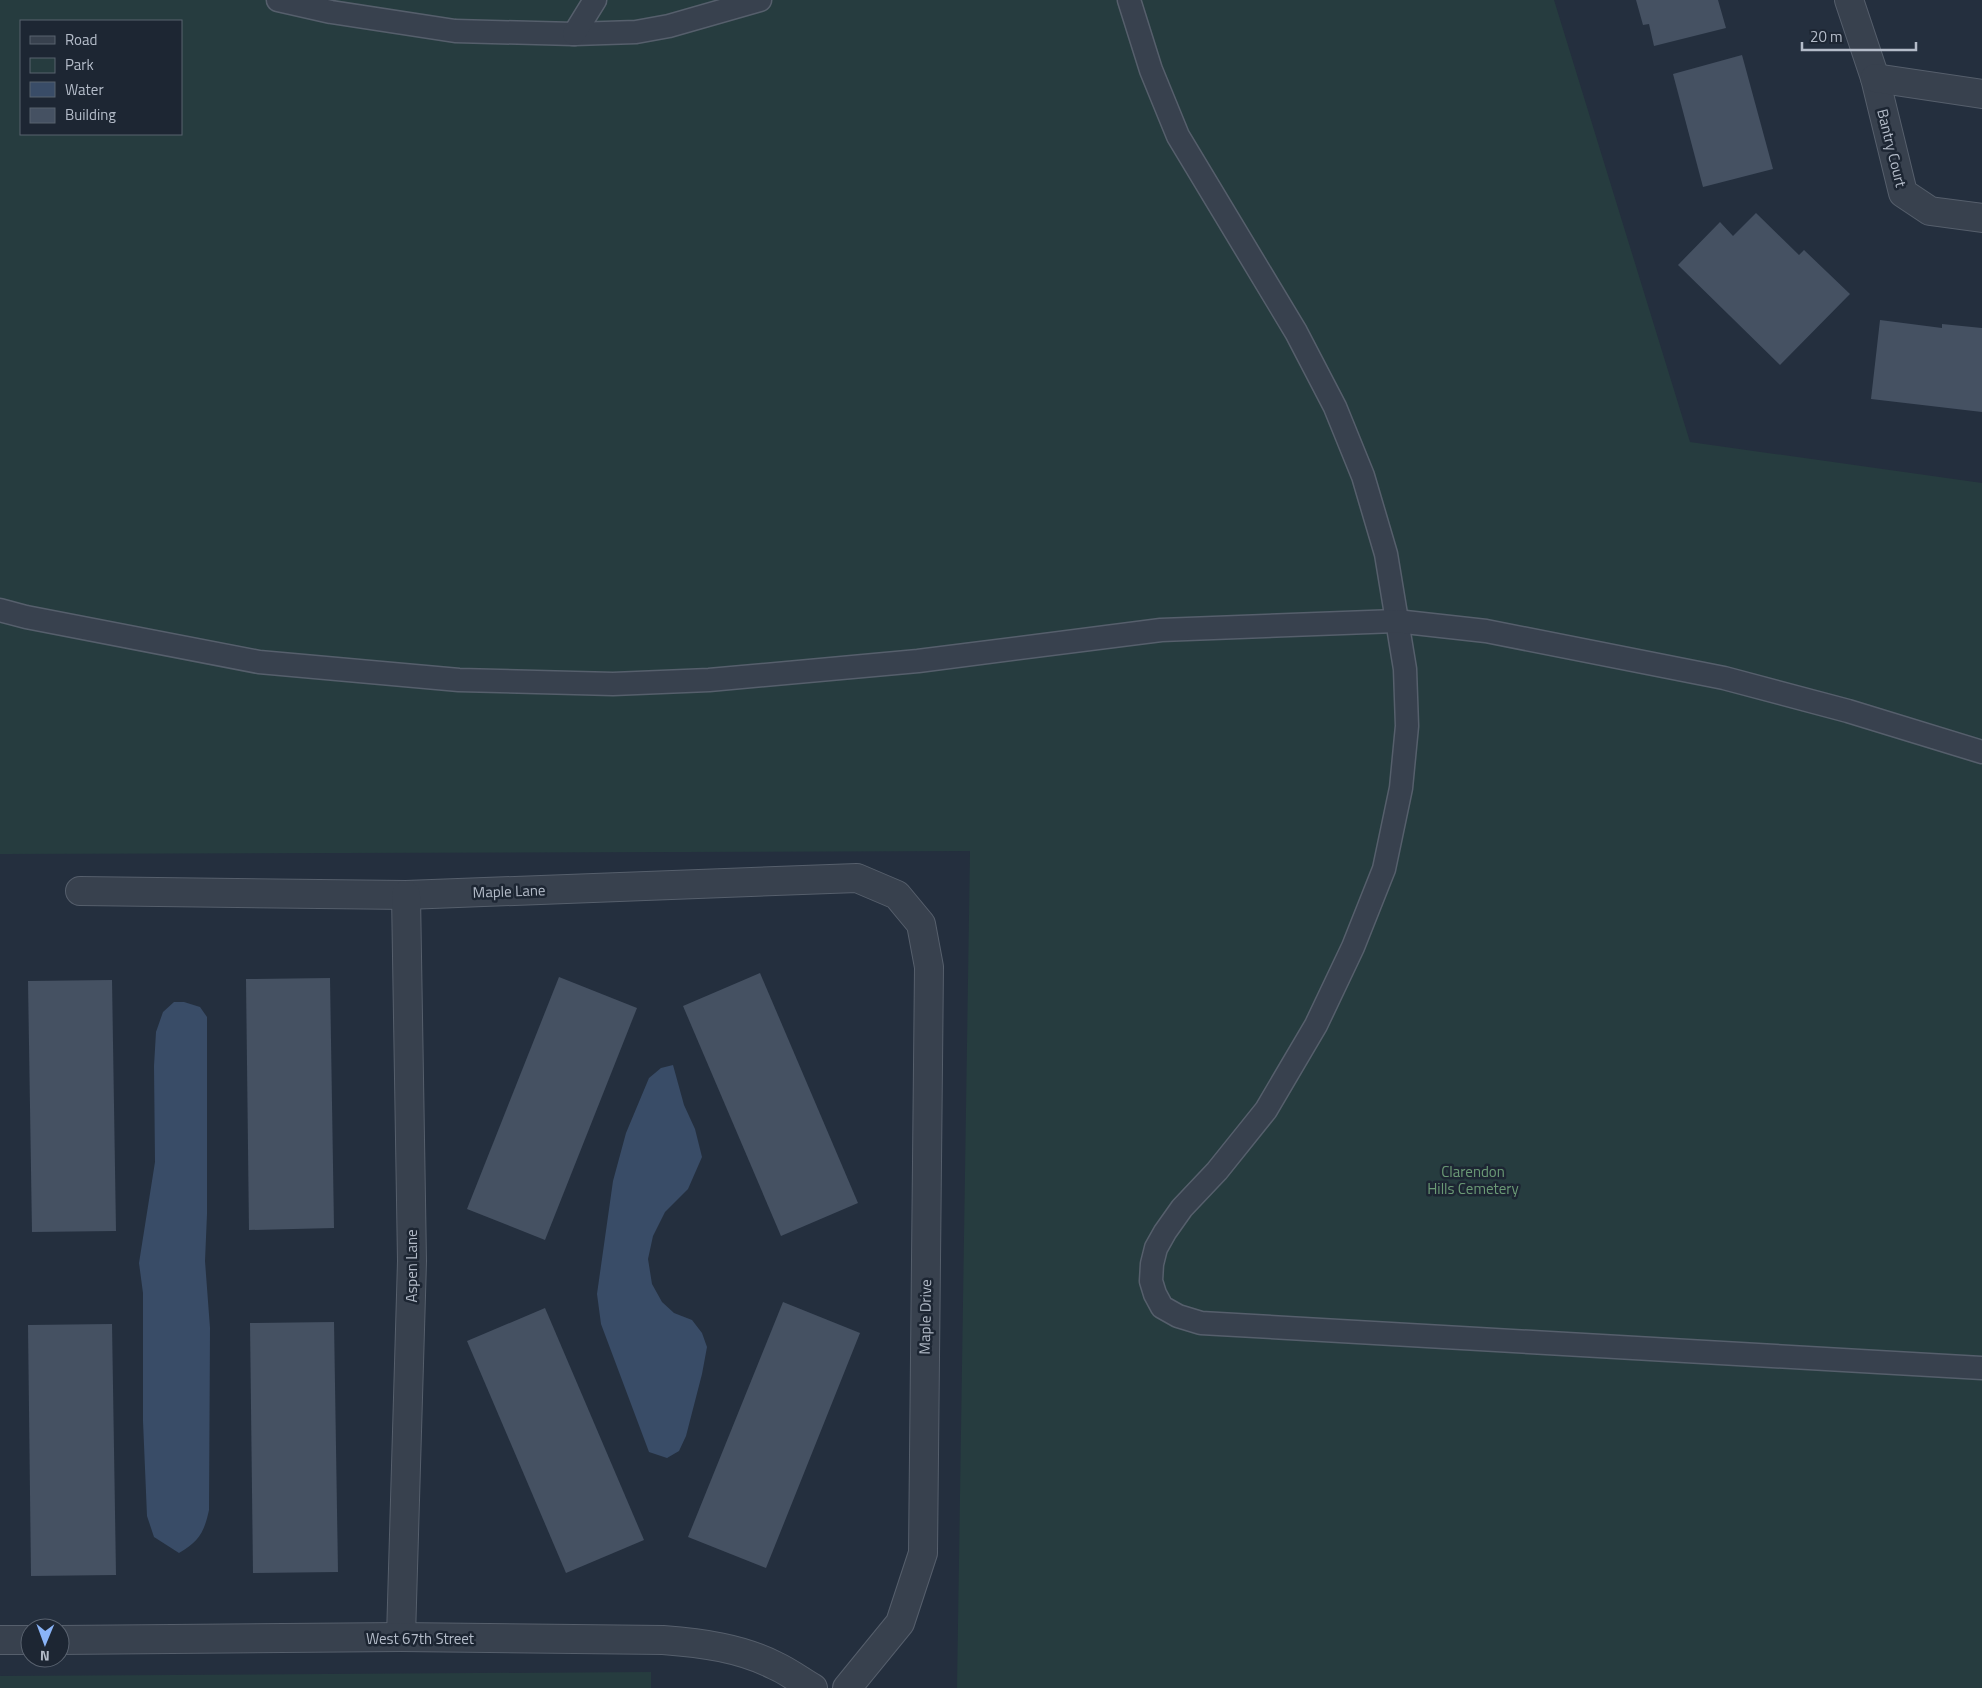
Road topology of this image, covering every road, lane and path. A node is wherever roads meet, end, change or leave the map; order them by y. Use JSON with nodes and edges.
{"nodes":[{"id":1,"x":278,"y":0,"type":"edge"},
{"id":2,"x":595,"y":0,"type":"edge"},
{"id":3,"x":760,"y":0,"type":"edge"},
{"id":4,"x":1129,"y":0,"type":"edge"},
{"id":5,"x":1849,"y":0,"type":"edge"},
{"id":6,"x":724,"y":4,"type":"edge"},
{"id":7,"x":574,"y":34,"type":"junction"},
{"id":8,"x":1875,"y":78,"type":"junction"},
{"id":9,"x":1982,"y":94,"type":"edge"},
{"id":10,"x":1982,"y":218,"type":"edge"},
{"id":11,"x":0,"y":610,"type":"edge"},
{"id":12,"x":1396,"y":621,"type":"junction"},
{"id":13,"x":1982,"y":752,"type":"edge"},
{"id":14,"x":80,"y":891,"type":"dead end"},
{"id":15,"x":406,"y":895,"type":"junction"},
{"id":16,"x":920,"y":924,"type":"joint"},
{"id":17,"x":1982,"y":1368,"type":"edge"},
{"id":18,"x":401,"y":1637,"type":"junction"},
{"id":19,"x":0,"y":1640,"type":"edge"},
{"id":20,"x":20,"y":1640,"type":"edge"},
{"id":21,"x":70,"y":1640,"type":"edge"},
{"id":22,"x":813,"y":1688,"type":"edge"},
{"id":23,"x":847,"y":1688,"type":"edge"}],
"edges":[{"from":1,"to":7,"type":"lane"},
{"from":2,"to":7,"type":"lane"},
{"from":3,"to":6,"type":"lane"},
{"from":4,"to":12,"type":"lane"},
{"from":5,"to":8,"type":"street","name":"Bantry Court"},
{"from":6,"to":7,"type":"lane"},
{"from":8,"to":9,"type":"street"},
{"from":8,"to":10,"type":"street","name":"Bantry Court"},
{"from":11,"to":12,"type":"lane"},
{"from":12,"to":13,"type":"lane"},
{"from":12,"to":17,"type":"lane"},
{"from":14,"to":15,"type":"street","name":"Maple Lane"},
{"from":15,"to":16,"type":"street","name":"Maple Lane"},
{"from":15,"to":18,"type":"street","name":"Aspen Lane"},
{"from":16,"to":23,"type":"street","name":"Maple Drive"},
{"from":18,"to":21,"type":"street","name":"West 67th Street"},
{"from":18,"to":22,"type":"street","name":"West 67th Street"},
{"from":19,"to":20,"type":"street"}]}
